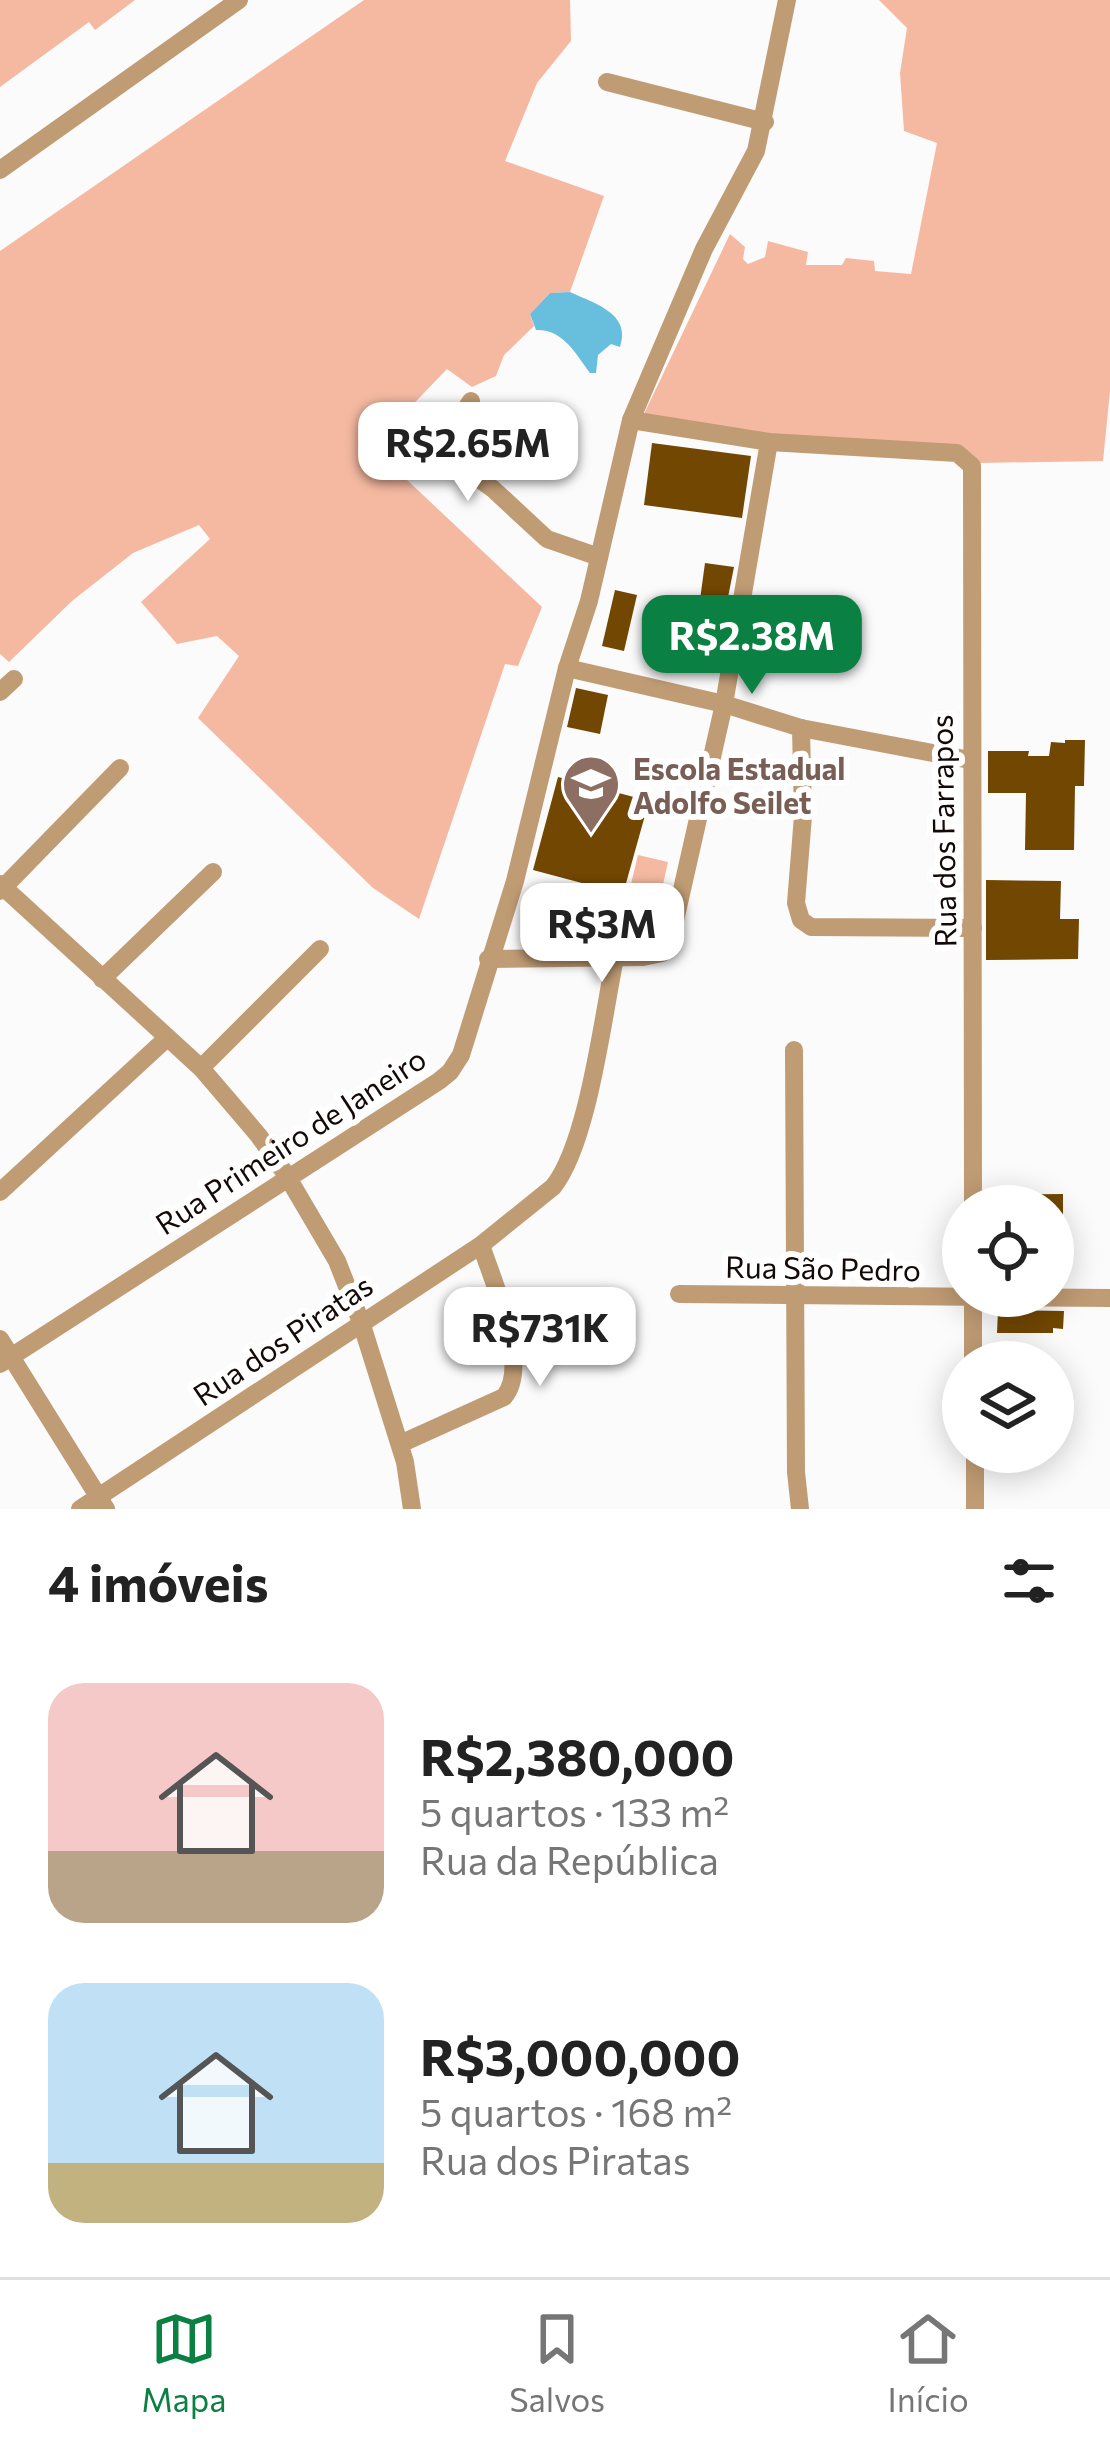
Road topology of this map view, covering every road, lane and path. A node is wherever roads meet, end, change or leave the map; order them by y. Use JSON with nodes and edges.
{"nodes":[{"id":1,"x":239,"y":0,"type":"edge"},
{"id":2,"x":787,"y":0,"type":"edge"},
{"id":3,"x":607,"y":82,"type":"dead end"},
{"id":4,"x":765,"y":122,"type":"junction"},
{"id":5,"x":0,"y":170,"type":"edge"},
{"id":6,"x":470,"y":401,"type":"dead end"},
{"id":7,"x":631,"y":420,"type":"junction"},
{"id":8,"x":769,"y":442,"type":"junction"},
{"id":9,"x":599,"y":556,"type":"junction"},
{"id":10,"x":567,"y":668,"type":"junction"},
{"id":11,"x":724,"y":704,"type":"junction"},
{"id":12,"x":801,"y":728,"type":"junction"},
{"id":13,"x":970,"y":760,"type":"junction"},
{"id":14,"x":120,"y":768,"type":"dead end"},
{"id":15,"x":213,"y":872,"type":"dead end"},
{"id":16,"x":1,"y":888,"type":"edge"},
{"id":17,"x":973,"y":928,"type":"junction"},
{"id":18,"x":320,"y":949,"type":"dead end"},
{"id":19,"x":615,"y":958,"type":"junction"},
{"id":20,"x":488,"y":959,"type":"junction"},
{"id":21,"x":102,"y":979,"type":"junction"},
{"id":22,"x":166,"y":1038,"type":"junction"},
{"id":23,"x":794,"y":1050,"type":"dead end"},
{"id":24,"x":201,"y":1068,"type":"junction"},
{"id":25,"x":287,"y":1176,"type":"junction"},
{"id":26,"x":973,"y":1185,"type":"edge"},
{"id":27,"x":0,"y":1192,"type":"edge"},
{"id":28,"x":481,"y":1246,"type":"junction"},
{"id":29,"x":679,"y":1294,"type":"dead end"},
{"id":30,"x":796,"y":1298,"type":"junction"},
{"id":31,"x":942,"y":1298,"type":"edge"},
{"id":32,"x":1074,"y":1298,"type":"edge"},
{"id":33,"x":1110,"y":1298,"type":"edge"},
{"id":34,"x":361,"y":1322,"type":"junction"},
{"id":35,"x":0,"y":1339,"type":"edge"},
{"id":36,"x":6,"y":1361,"type":"edge"},
{"id":37,"x":400,"y":1444,"type":"junction"},
{"id":38,"x":975,"y":1473,"type":"edge"},
{"id":39,"x":103,"y":1503,"type":"edge"},
{"id":40,"x":80,"y":1509,"type":"edge"},
{"id":41,"x":412,"y":1509,"type":"edge"},
{"id":42,"x":800,"y":1509,"type":"edge"},
{"id":43,"x":975,"y":1509,"type":"edge"}],
"edges":[{"from":1,"to":5,"type":"street"},
{"from":2,"to":4,"type":"street","name":"Rua Primeiro de Janeiro"},
{"from":3,"to":4,"type":"street"},
{"from":4,"to":7,"type":"street","name":"Rua Primeiro de Janeiro"},
{"from":6,"to":9,"type":"street"},
{"from":7,"to":8,"type":"street"},
{"from":7,"to":9,"type":"street","name":"Rua Primeiro de Janeiro"},
{"from":8,"to":11,"type":"street"},
{"from":8,"to":13,"type":"street","name":"Rua dos Farrapos"},
{"from":9,"to":10,"type":"street","name":"Rua Primeiro de Janeiro"},
{"from":10,"to":11,"type":"street"},
{"from":10,"to":20,"type":"street","name":"Rua Primeiro de Janeiro"},
{"from":11,"to":12,"type":"street"},
{"from":11,"to":19,"type":"street"},
{"from":12,"to":13,"type":"street"},
{"from":12,"to":17,"type":"street"},
{"from":13,"to":17,"type":"street","name":"Rua dos Farrapos"},
{"from":14,"to":16,"type":"street"},
{"from":15,"to":21,"type":"street"},
{"from":16,"to":21,"type":"street"},
{"from":17,"to":26,"type":"street","name":"Rua dos Farrapos"},
{"from":18,"to":24,"type":"street"},
{"from":19,"to":20,"type":"street"},
{"from":19,"to":28,"type":"street","name":"Rua dos Piratas"},
{"from":20,"to":25,"type":"street","name":"Rua Primeiro de Janeiro"},
{"from":21,"to":22,"type":"street"},
{"from":22,"to":24,"type":"street"},
{"from":22,"to":27,"type":"street"},
{"from":23,"to":30,"type":"street"},
{"from":24,"to":25,"type":"street"},
{"from":25,"to":34,"type":"street"},
{"from":25,"to":36,"type":"street","name":"Rua Primeiro de Janeiro"},
{"from":28,"to":34,"type":"street","name":"Rua dos Piratas"},
{"from":28,"to":37,"type":"street"},
{"from":29,"to":30,"type":"street","name":"Rua São Pedro"},
{"from":30,"to":31,"type":"street","name":"Rua São Pedro"},
{"from":30,"to":42,"type":"street"},
{"from":32,"to":33,"type":"street","name":"Rua São Pedro"},
{"from":34,"to":37,"type":"street"},
{"from":34,"to":39,"type":"street","name":"Rua dos Piratas"},
{"from":35,"to":36,"type":"street"},
{"from":36,"to":39,"type":"street"},
{"from":37,"to":41,"type":"street"},
{"from":38,"to":43,"type":"street"},
{"from":39,"to":40,"type":"street","name":"Rua dos Piratas"}]}
